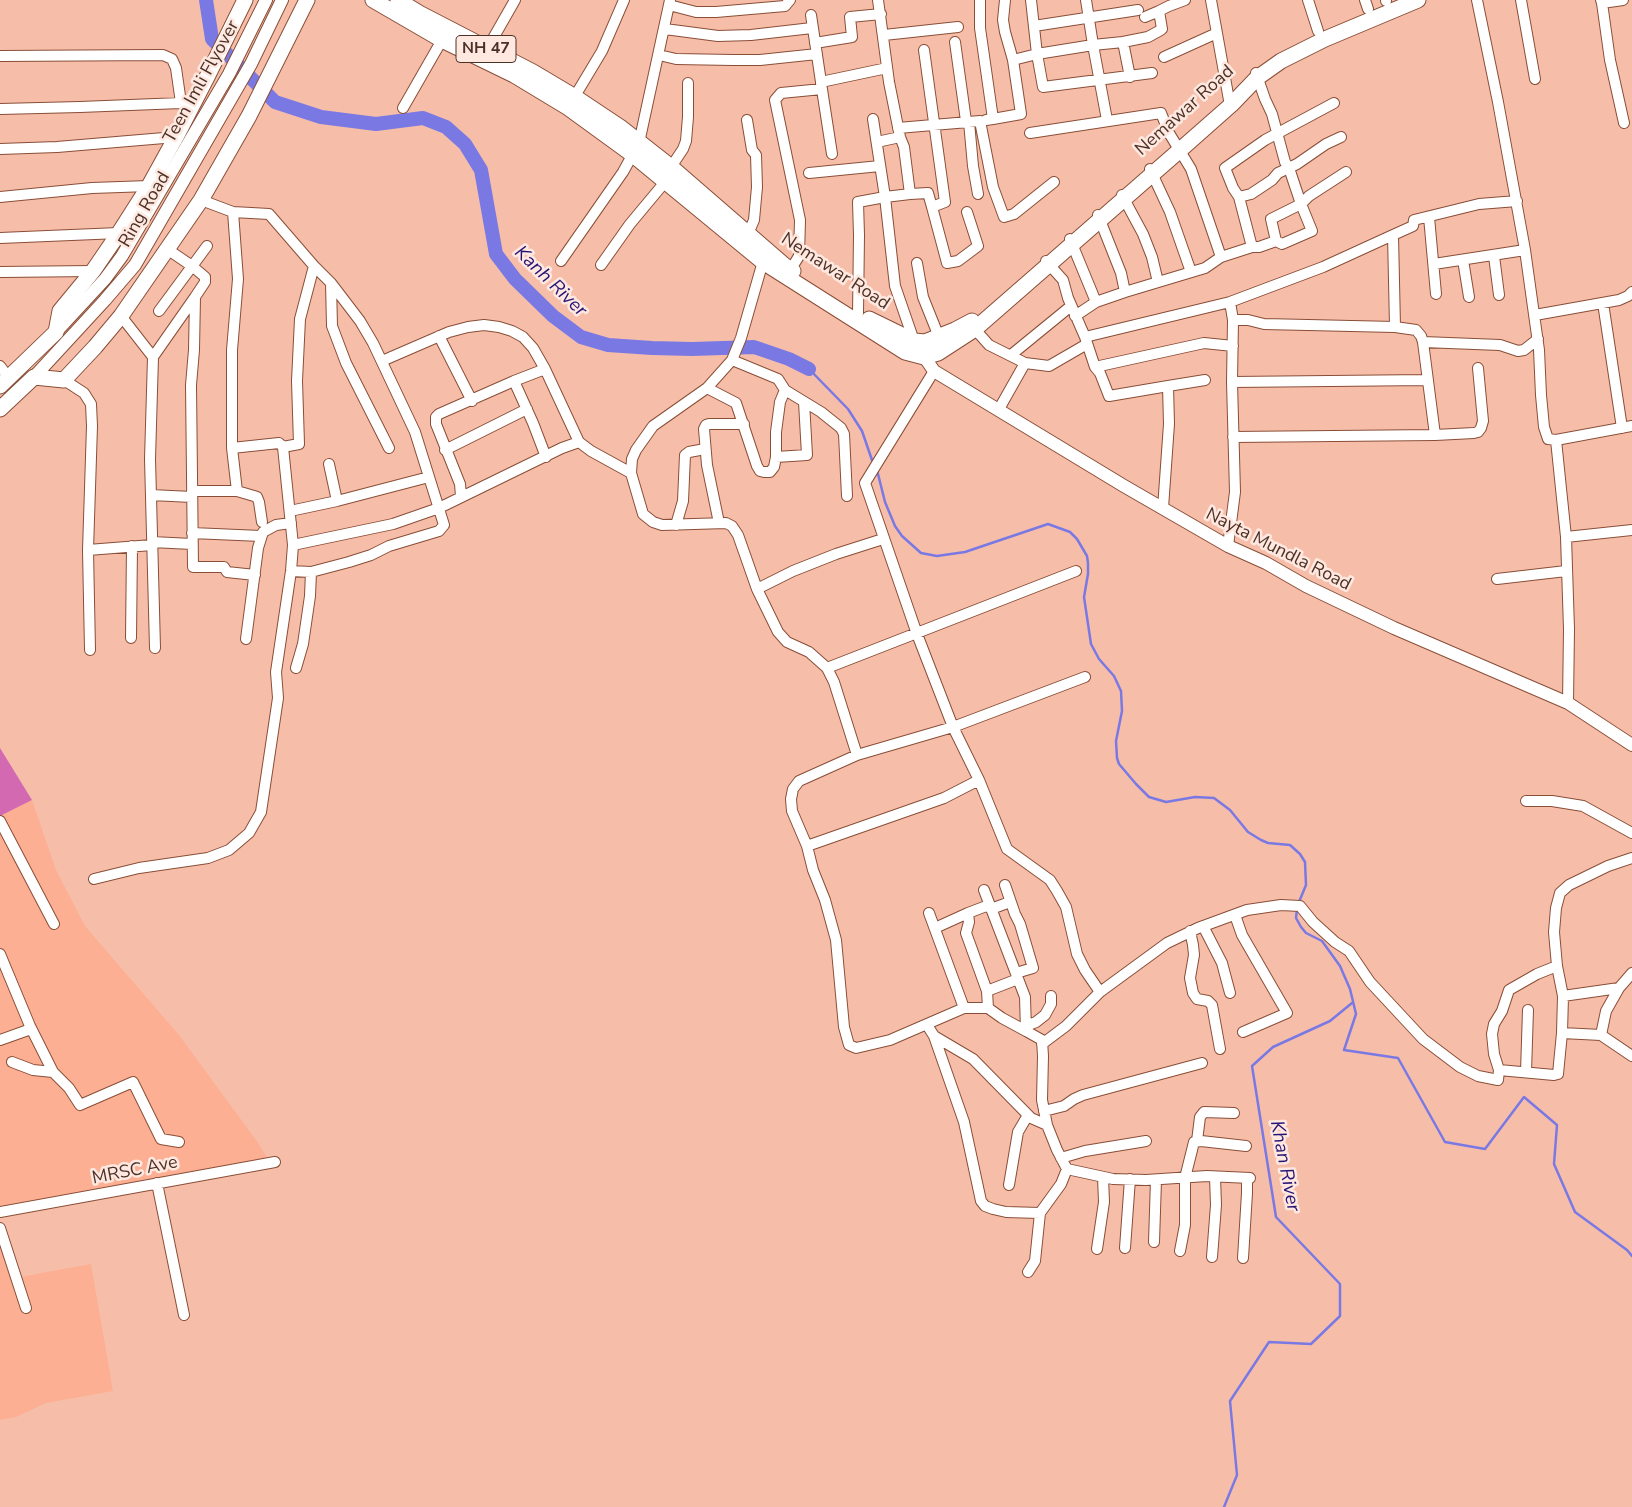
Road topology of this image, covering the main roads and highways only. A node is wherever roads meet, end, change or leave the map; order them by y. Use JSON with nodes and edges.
{"nodes":[{"id":1,"x":245,"y":0,"type":"edge"},
{"id":2,"x":266,"y":0,"type":"edge"},
{"id":3,"x":282,"y":0,"type":"edge"},
{"id":4,"x":307,"y":0,"type":"edge"},
{"id":5,"x":373,"y":0,"type":"edge"},
{"id":6,"x":398,"y":0,"type":"edge"},
{"id":7,"x":1387,"y":0,"type":"edge"},
{"id":8,"x":1418,"y":0,"type":"edge"},
{"id":9,"x":1367,"y":5,"type":"edge"},
{"id":10,"x":416,"y":18,"type":"junction"},
{"id":11,"x":477,"y":48,"type":"junction"},
{"id":12,"x":1256,"y":75,"type":"junction"},
{"id":13,"x":571,"y":102,"type":"junction"},
{"id":14,"x":1179,"y":147,"type":"junction"},
{"id":15,"x":636,"y":149,"type":"junction"},
{"id":16,"x":122,"y":256,"type":"joint"},
{"id":17,"x":765,"y":256,"type":"junction"},
{"id":18,"x":972,"y":326,"type":"junction"},
{"id":19,"x":56,"y":332,"type":"junction"},
{"id":20,"x":914,"y":341,"type":"junction"},
{"id":21,"x":924,"y":357,"type":"junction"},
{"id":22,"x":3,"y":377,"type":"edge"},
{"id":23,"x":34,"y":377,"type":"junction"},
{"id":24,"x":0,"y":409,"type":"edge"},
{"id":25,"x":1632,"y":746,"type":"edge"}],
"edges":[{"from":1,"to":19,"type":"highway"},
{"from":2,"to":16,"type":"main road","name":"Teen Imli Flyover"},
{"from":3,"to":23,"type":"main road","name":"Ring Road"},
{"from":4,"to":23,"type":"highway"},
{"from":5,"to":10,"type":"highway","name":"Nemawar Road","number":"NH 47"},
{"from":6,"to":10,"type":"highway","name":"Nemawar Road","number":"NH 47"},
{"from":7,"to":9,"type":"highway","name":"Nemawar Road"},
{"from":8,"to":12,"type":"highway","name":"Nemawar Road"},
{"from":9,"to":12,"type":"highway","name":"Nemawar Road"},
{"from":10,"to":11,"type":"highway","name":"Nemawar Road","number":"NH 47"},
{"from":10,"to":11,"type":"highway","name":"Nemawar Road","number":"NH 47"},
{"from":11,"to":13,"type":"highway","name":"Nemawar Road","number":"NH 47"},
{"from":11,"to":13,"type":"highway","name":"Nemawar Road","number":"NH 47"},
{"from":12,"to":14,"type":"highway","name":"Nemawar Road"},
{"from":12,"to":14,"type":"highway","name":"Nemawar Road"},
{"from":13,"to":15,"type":"highway","name":"Nemawar Road"},
{"from":14,"to":18,"type":"highway","name":"Nemawar Road"},
{"from":15,"to":17,"type":"highway"},
{"from":15,"to":17,"type":"highway","name":"Nemawar Road"},
{"from":16,"to":19,"type":"main road","name":"Ring Road"},
{"from":17,"to":20,"type":"highway","name":"Nemawar Road"},
{"from":17,"to":21,"type":"highway"},
{"from":18,"to":20,"type":"highway","name":"Nemawar Road"},
{"from":18,"to":21,"type":"highway","name":"Nemawar Road"},
{"from":19,"to":22,"type":"highway","name":"Ring Road"},
{"from":20,"to":21,"type":"main road","name":"Nayta Mundla Road"},
{"from":21,"to":25,"type":"main road","name":"Nayta Mundla Road"},
{"from":23,"to":24,"type":"highway","name":"Ring Road"}]}
